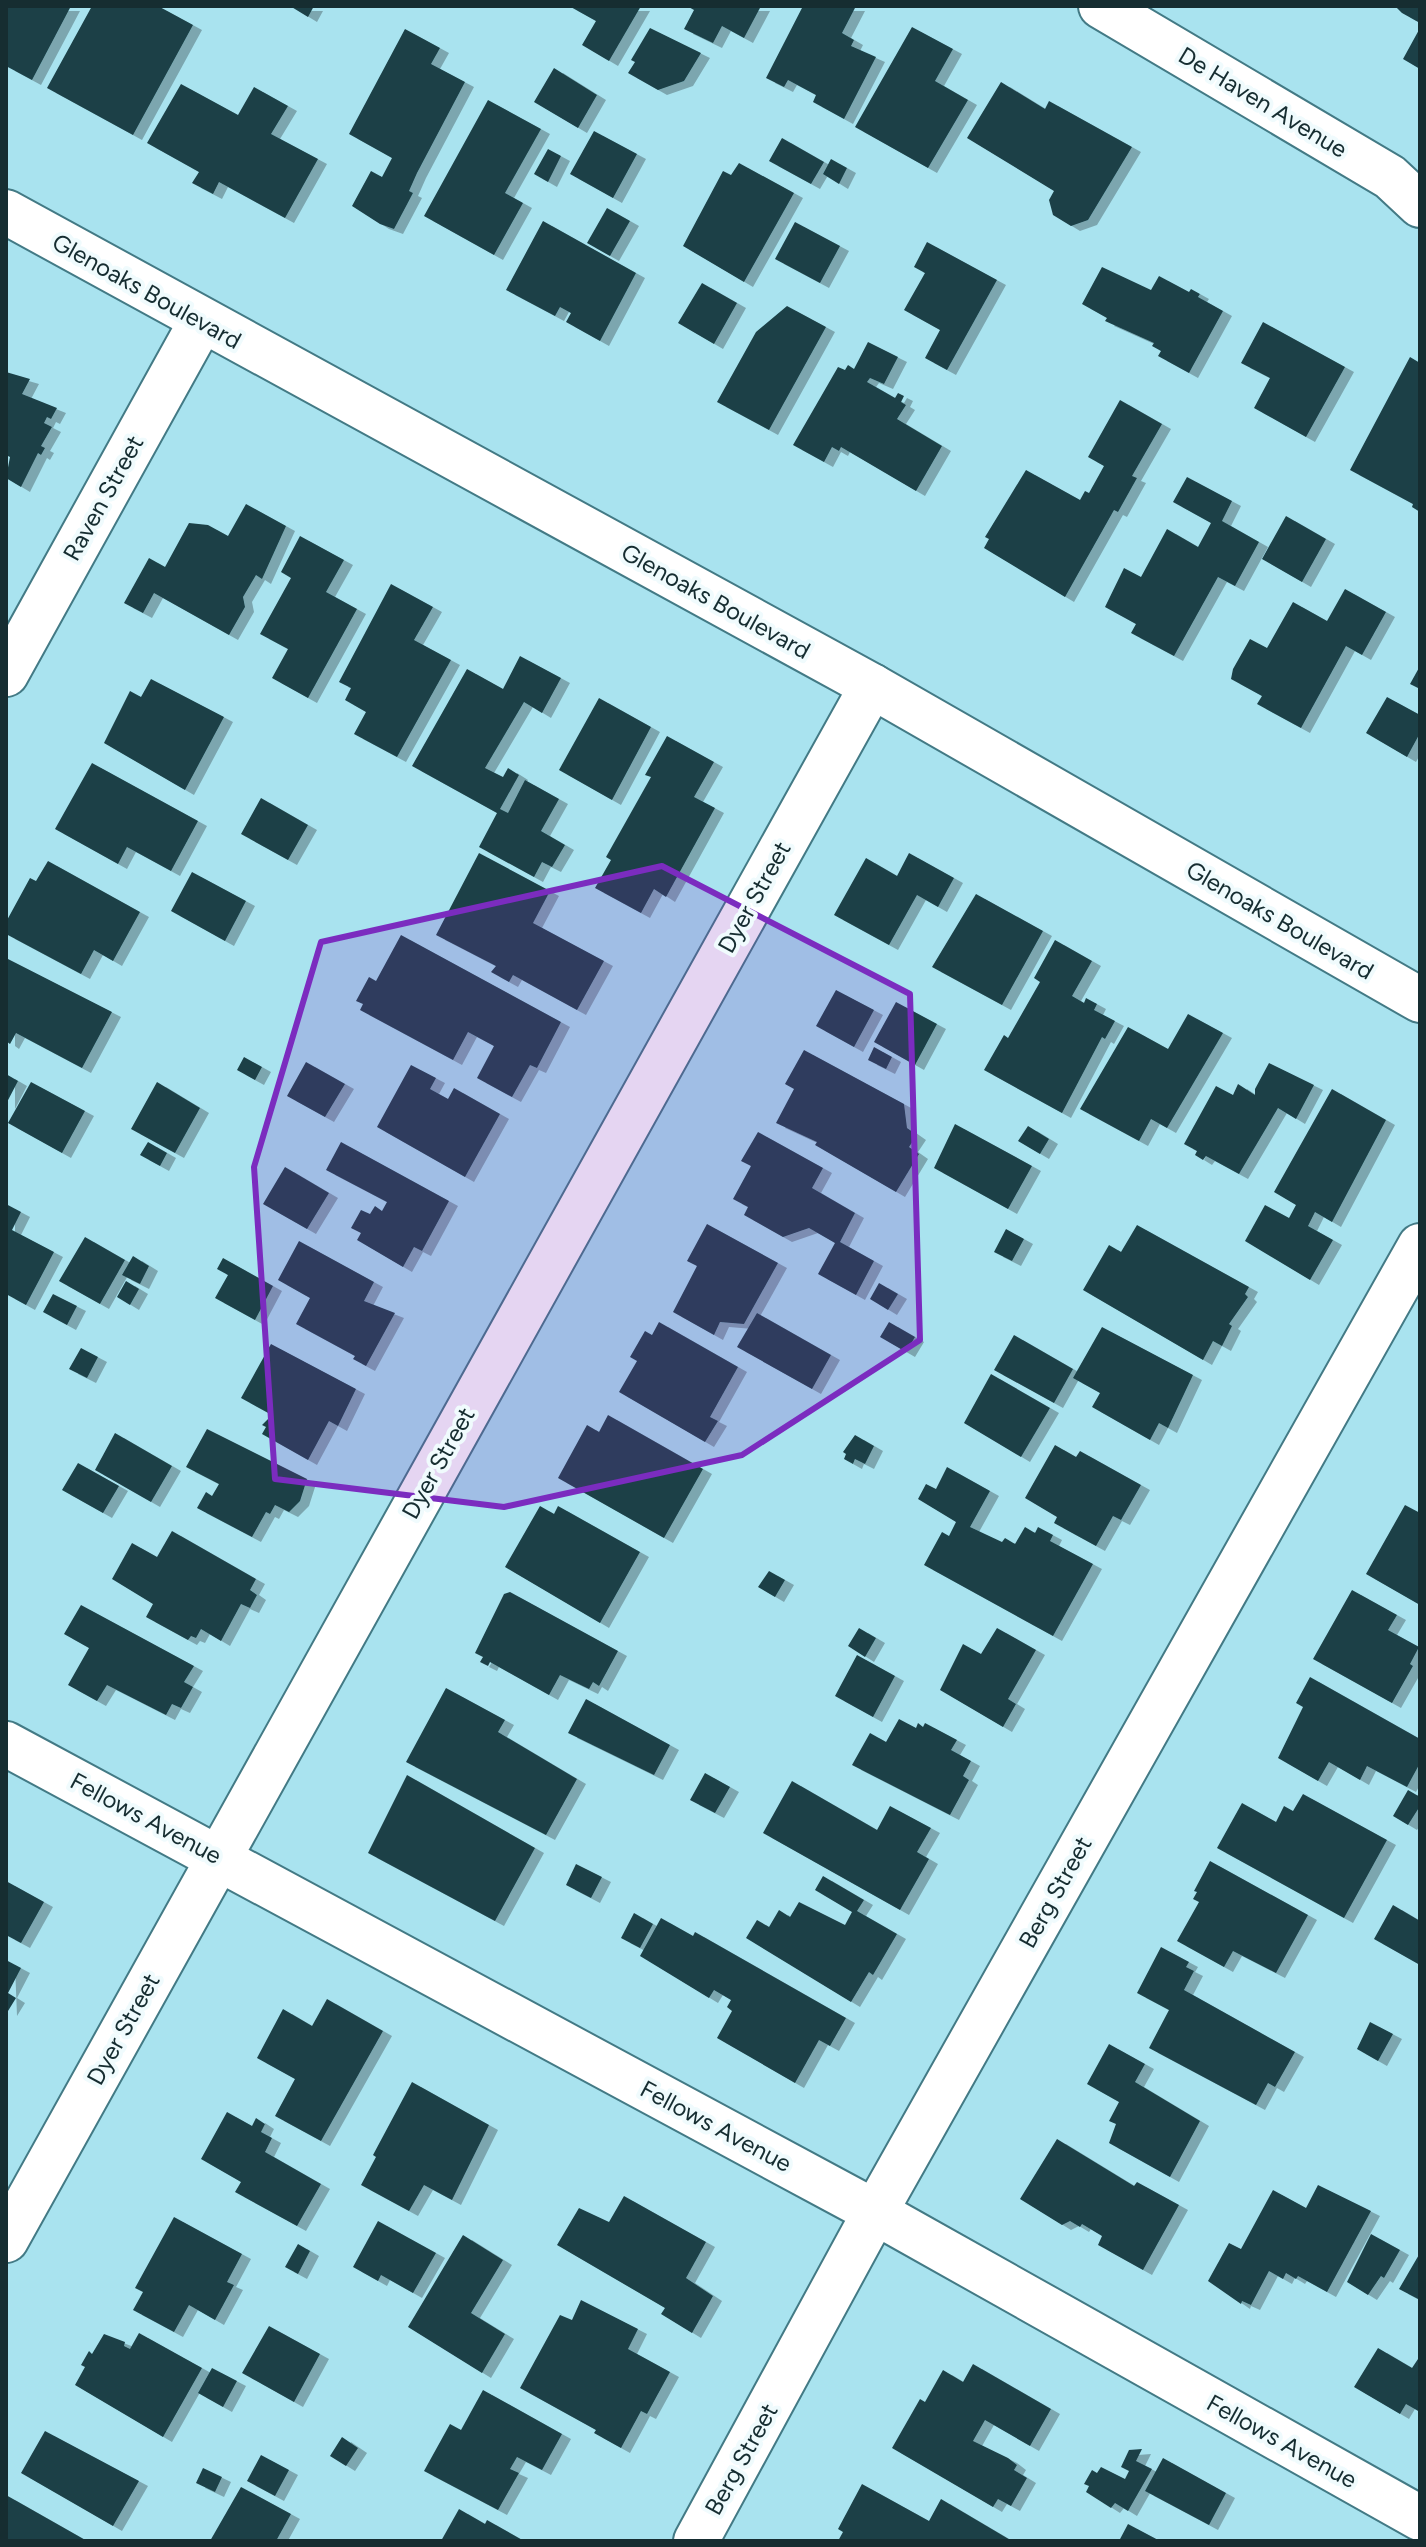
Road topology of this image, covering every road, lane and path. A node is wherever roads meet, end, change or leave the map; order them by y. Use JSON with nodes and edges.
{"nodes":[{"id":1,"x":1101,"y":6,"type":"edge"},
{"id":2,"x":1420,"y":205,"type":"edge"},
{"id":3,"x":6,"y":212,"type":"edge"},
{"id":4,"x":201,"y":322,"type":"junction"},
{"id":5,"x":6,"y":674,"type":"edge"},
{"id":6,"x":872,"y":686,"type":"junction"},
{"id":7,"x":1420,"y":1000,"type":"edge"},
{"id":8,"x":1420,"y":1246,"type":"edge"},
{"id":9,"x":6,"y":1744,"type":"edge"},
{"id":10,"x":218,"y":1856,"type":"junction"},
{"id":11,"x":875,"y":2212,"type":"junction"},
{"id":12,"x":6,"y":2240,"type":"edge"},
{"id":13,"x":1420,"y":2518,"type":"edge"},
{"id":14,"x":696,"y":2541,"type":"edge"}],
"edges":[{"from":1,"to":2,"type":"street","name":"De Haven Avenue"},
{"from":3,"to":4,"type":"street","name":"Glenoaks Boulevard"},
{"from":4,"to":5,"type":"street","name":"Raven Street"},
{"from":4,"to":6,"type":"street","name":"Glenoaks Boulevard"},
{"from":6,"to":7,"type":"street","name":"Glenoaks Boulevard"},
{"from":6,"to":10,"type":"street","name":"Dyer Street"},
{"from":8,"to":11,"type":"street","name":"Berg Street"},
{"from":9,"to":10,"type":"street","name":"Fellows Avenue"},
{"from":10,"to":11,"type":"street","name":"Fellows Avenue"},
{"from":10,"to":12,"type":"street","name":"Dyer Street"},
{"from":11,"to":13,"type":"street","name":"Fellows Avenue"},
{"from":11,"to":14,"type":"street","name":"Berg Street"}]}
